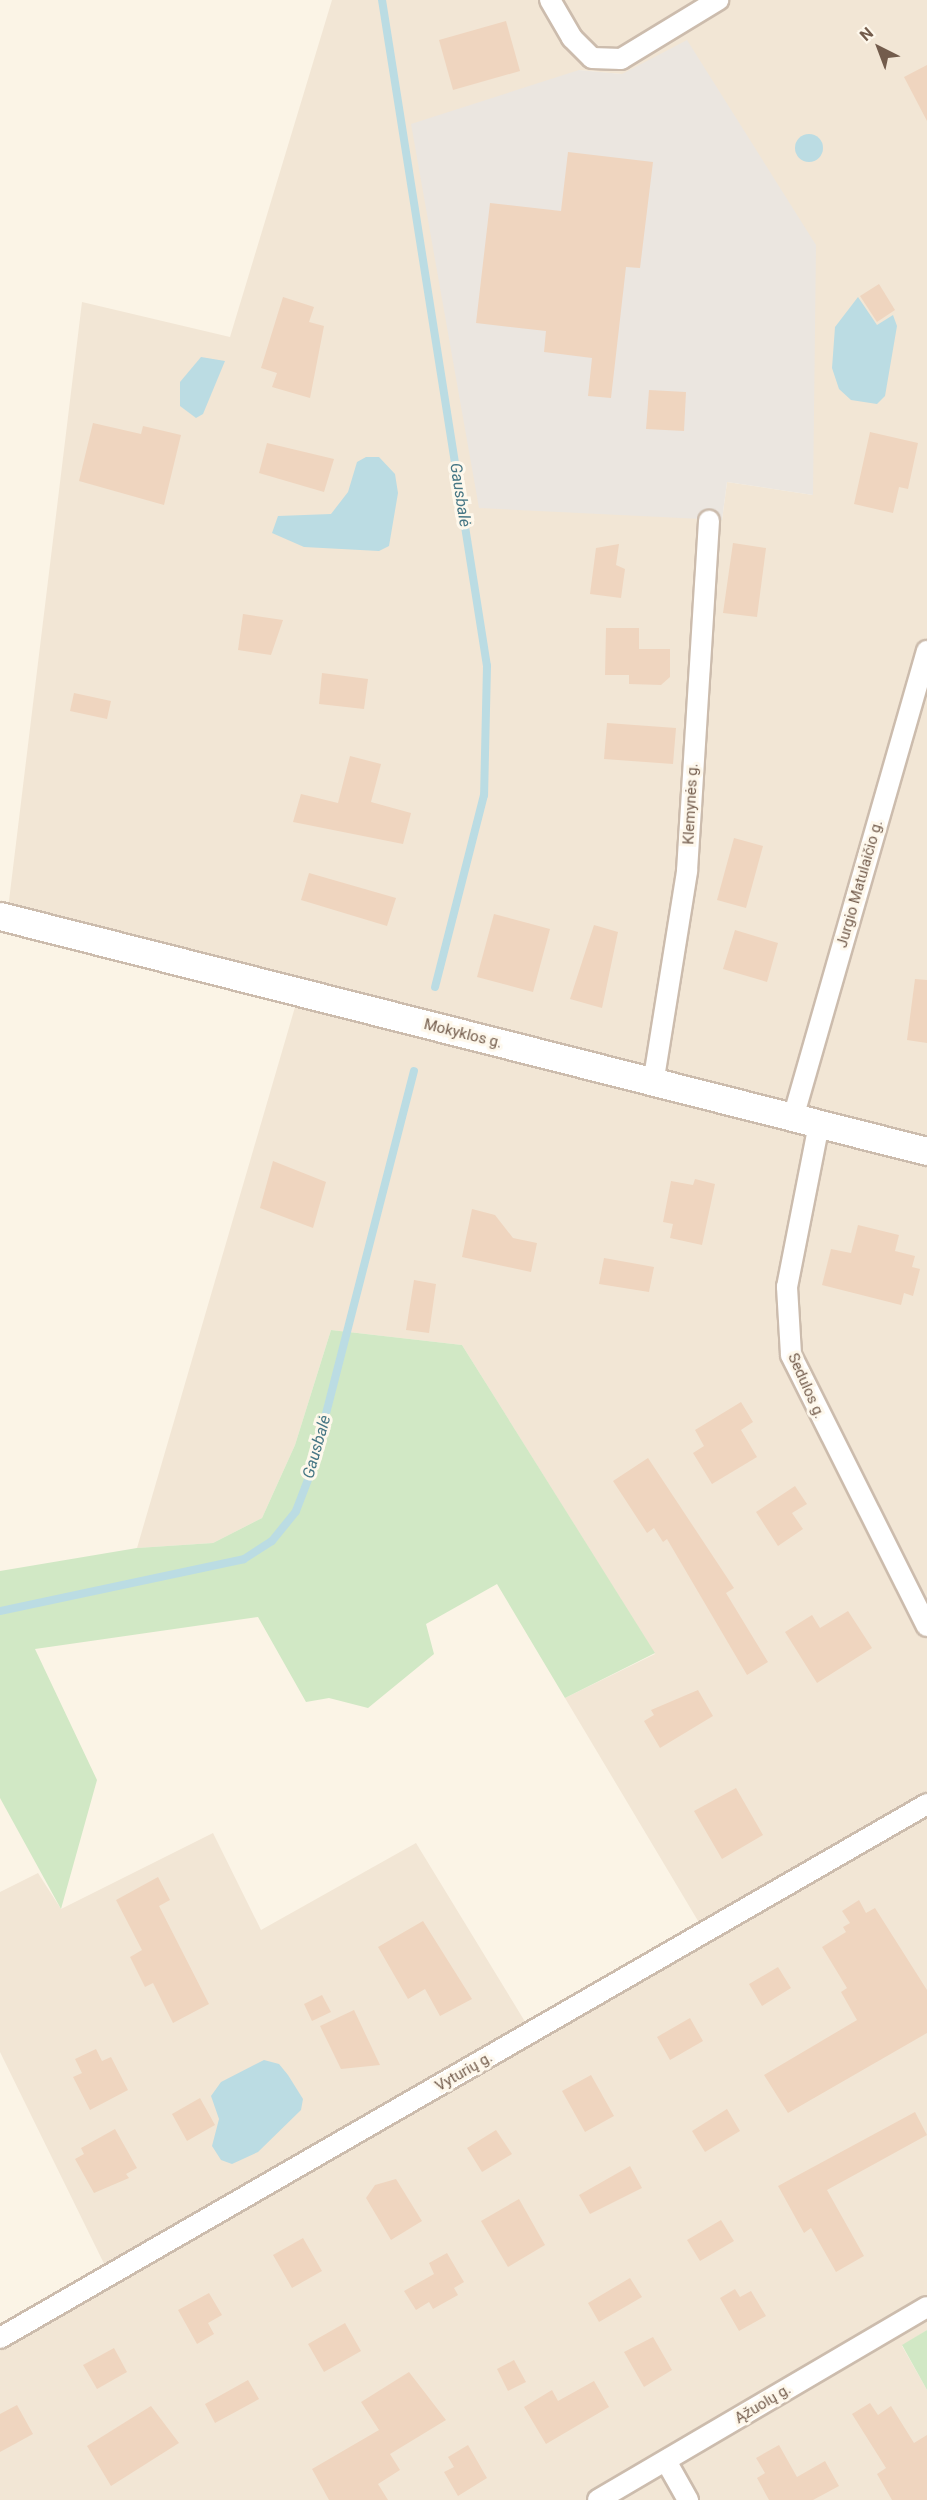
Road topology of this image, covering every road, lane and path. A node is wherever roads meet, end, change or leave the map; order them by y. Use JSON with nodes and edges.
{"nodes":[{"id":1,"x":550,"y":0,"type":"edge"},
{"id":2,"x":718,"y":0,"type":"edge"},
{"id":3,"x":709,"y":521,"type":"dead end"},
{"id":4,"x":927,"y":651,"type":"edge"},
{"id":5,"x":0,"y":916,"type":"edge"},
{"id":6,"x":653,"y":1084,"type":"junction"},
{"id":7,"x":806,"y":1121,"type":"junction"},
{"id":8,"x":927,"y":1151,"type":"edge"},
{"id":9,"x":927,"y":1626,"type":"edge"},
{"id":10,"x":927,"y":1803,"type":"edge"},
{"id":11,"x":927,"y":2307,"type":"edge"},
{"id":12,"x":0,"y":2338,"type":"edge"},
{"id":13,"x":666,"y":2462,"type":"junction"},
{"id":14,"x":598,"y":2500,"type":"edge"},
{"id":15,"x":688,"y":2500,"type":"edge"}],
"edges":[{"from":1,"to":2,"type":"street"},
{"from":3,"to":6,"type":"street","name":"Klemynės g."},
{"from":4,"to":7,"type":"street","name":"Jurgio Matulaičio g."},
{"from":5,"to":6,"type":"main road","name":"Mokyklos g."},
{"from":6,"to":7,"type":"main road","name":"Mokyklos g."},
{"from":7,"to":8,"type":"main road","name":"Mokyklos g."},
{"from":7,"to":9,"type":"street","name":"Sedulos g."},
{"from":10,"to":12,"type":"street","name":"Vyturių g."},
{"from":11,"to":13,"type":"street","name":"Ąžuolų g."},
{"from":13,"to":14,"type":"street","name":"Ąžuolų g."},
{"from":13,"to":15,"type":"street"}]}
